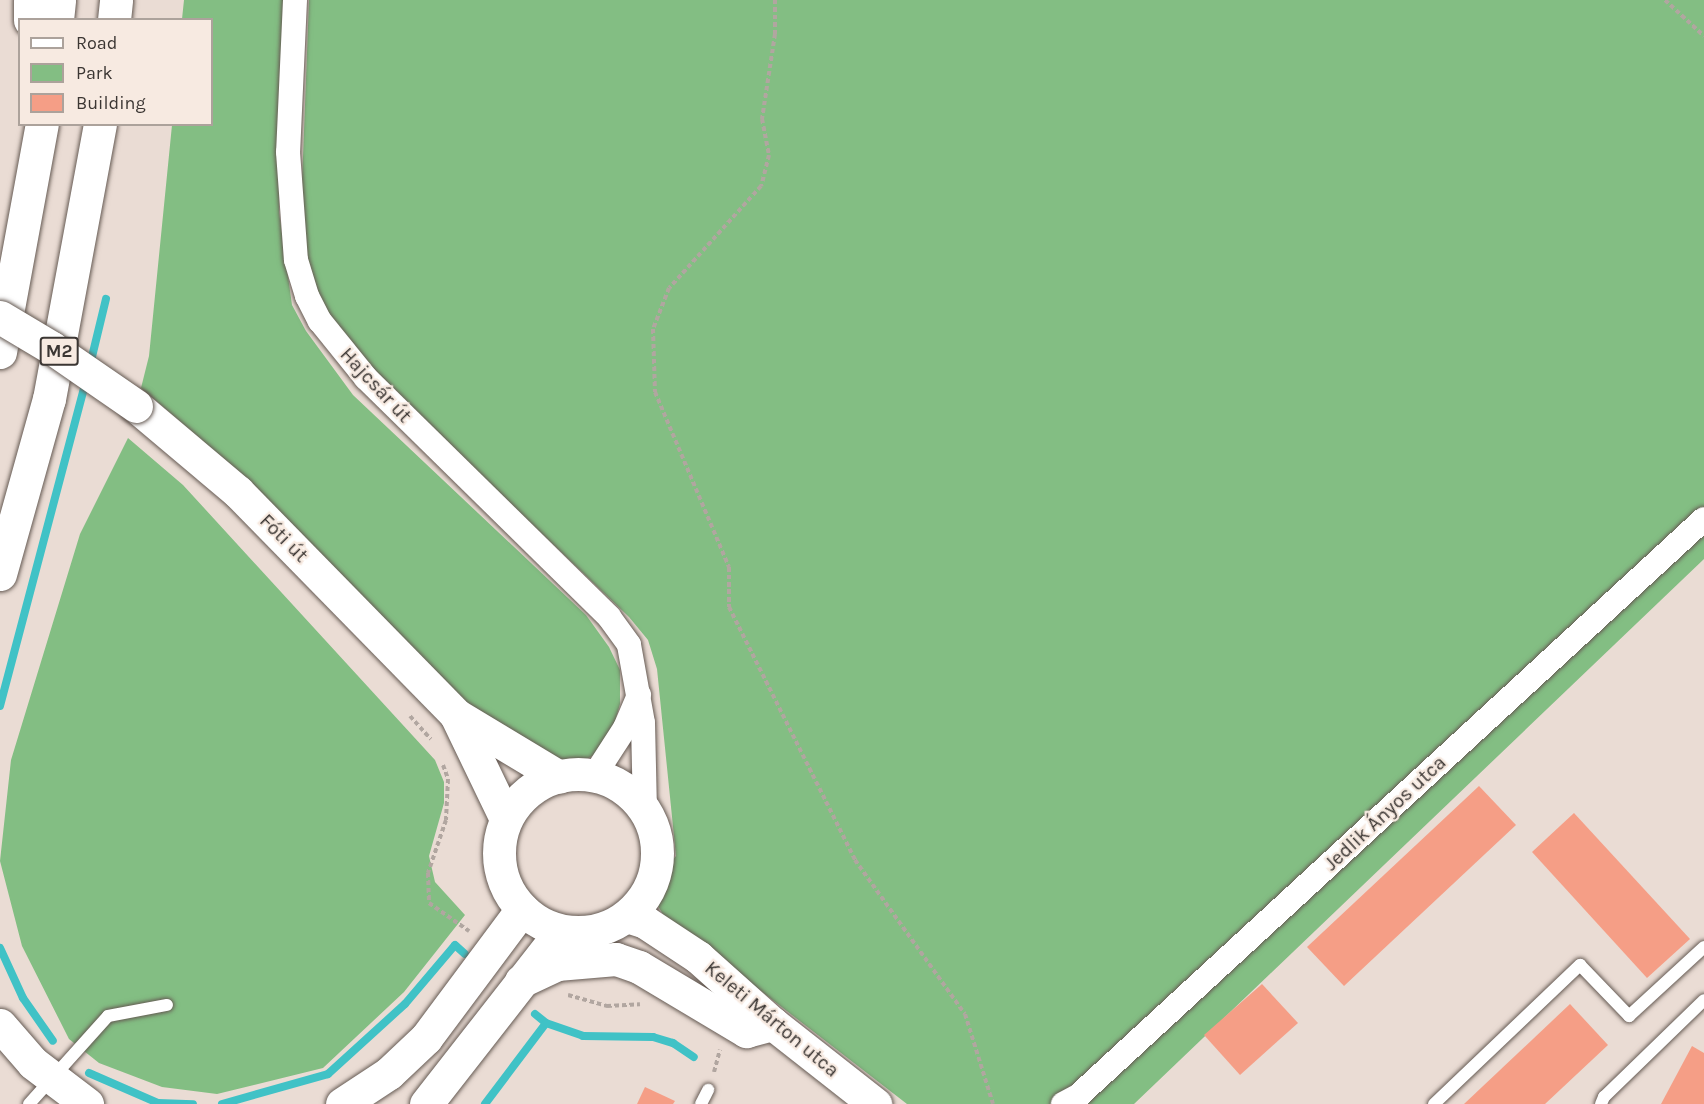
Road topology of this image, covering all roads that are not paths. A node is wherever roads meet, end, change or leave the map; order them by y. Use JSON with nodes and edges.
{"nodes":[{"id":1,"x":30,"y":0,"type":"edge"},
{"id":2,"x":59,"y":0,"type":"edge"},
{"id":3,"x":116,"y":0,"type":"edge"},
{"id":4,"x":295,"y":0,"type":"edge"},
{"id":5,"x":30,"y":18,"type":"edge"},
{"id":6,"x":57,"y":18,"type":"edge"},
{"id":7,"x":114,"y":18,"type":"edge"},
{"id":8,"x":27,"y":126,"type":"edge"},
{"id":9,"x":42,"y":126,"type":"edge"},
{"id":10,"x":100,"y":126,"type":"edge"},
{"id":11,"x":35,"y":176,"type":"junction"},
{"id":12,"x":0,"y":317,"type":"edge"},
{"id":13,"x":0,"y":351,"type":"edge"},
{"id":14,"x":1704,"y":519,"type":"edge"},
{"id":15,"x":0,"y":574,"type":"edge"},
{"id":16,"x":640,"y":693,"type":"junction"},
{"id":17,"x":456,"y":715,"type":"junction"},
{"id":18,"x":594,"y":776,"type":"junction"},
{"id":19,"x":559,"y":777,"type":"junction"},
{"id":20,"x":645,"y":812,"type":"junction"},
{"id":21,"x":506,"y":819,"type":"junction"},
{"id":22,"x":649,"y":891,"type":"junction"},
{"id":23,"x":522,"y":909,"type":"junction"},
{"id":24,"x":627,"y":916,"type":"junction"},
{"id":25,"x":561,"y":931,"type":"junction"},
{"id":26,"x":1704,"y":947,"type":"edge"},
{"id":27,"x":698,"y":957,"type":"junction"},
{"id":28,"x":527,"y":979,"type":"junction"},
{"id":29,"x":1704,"y":1000,"type":"edge"},
{"id":30,"x":167,"y":1005,"type":"dead end"},
{"id":31,"x":773,"y":1024,"type":"junction"},
{"id":32,"x":0,"y":1025,"type":"edge"},
{"id":33,"x":51,"y":1079,"type":"junction"},
{"id":34,"x":708,"y":1090,"type":"road end"},
{"id":35,"x":29,"y":1104,"type":"edge"},
{"id":36,"x":87,"y":1104,"type":"edge"},
{"id":37,"x":342,"y":1104,"type":"edge"},
{"id":38,"x":426,"y":1104,"type":"edge"},
{"id":39,"x":701,"y":1104,"type":"edge"},
{"id":40,"x":875,"y":1104,"type":"edge"},
{"id":41,"x":1063,"y":1104,"type":"edge"},
{"id":42,"x":1434,"y":1104,"type":"edge"},
{"id":43,"x":1601,"y":1104,"type":"edge"}],
"edges":[{"from":1,"to":5,"type":"main road"},
{"from":2,"to":6,"type":"main road"},
{"from":3,"to":7,"type":"main road"},
{"from":4,"to":16,"type":"street","name":"Hajcsár út"},
{"from":8,"to":11,"type":"main road"},
{"from":9,"to":11,"type":"main road"},
{"from":10,"to":15,"type":"main road","number":"M2"},
{"from":11,"to":13,"type":"main road"},
{"from":12,"to":17,"type":"main road","name":"Fóti út","bridge":true},
{"from":14,"to":41,"type":"street","name":"Jedlik Ányos utca"},
{"from":16,"to":18,"type":"street"},
{"from":16,"to":20,"type":"street","name":"Hajcsár út"},
{"from":17,"to":19,"type":"main road"},
{"from":17,"to":21,"type":"main road","name":"Fóti út"},
{"from":18,"to":19,"type":"main road"},
{"from":18,"to":20,"type":"main road"},
{"from":19,"to":21,"type":"main road"},
{"from":20,"to":22,"type":"main road"},
{"from":21,"to":23,"type":"main road"},
{"from":22,"to":24,"type":"main road"},
{"from":22,"to":27,"type":"main road","name":"Keleti Márton utca"},
{"from":23,"to":25,"type":"main road"},
{"from":23,"to":37,"type":"main road"},
{"from":24,"to":25,"type":"main road"},
{"from":24,"to":27,"type":"main road","name":"Keleti Márton utca"},
{"from":25,"to":28,"type":"main road"},
{"from":26,"to":42,"type":"lane"},
{"from":27,"to":31,"type":"main road","name":"Keleti Márton utca"},
{"from":28,"to":31,"type":"main road"},
{"from":28,"to":38,"type":"main road"},
{"from":29,"to":43,"type":"lane"},
{"from":30,"to":33,"type":"lane"},
{"from":31,"to":40,"type":"main road","name":"Keleti Márton utca"},
{"from":32,"to":33,"type":"main road"},
{"from":33,"to":35,"type":"lane"},
{"from":33,"to":36,"type":"main road"},
{"from":34,"to":39,"type":"lane"}]}
